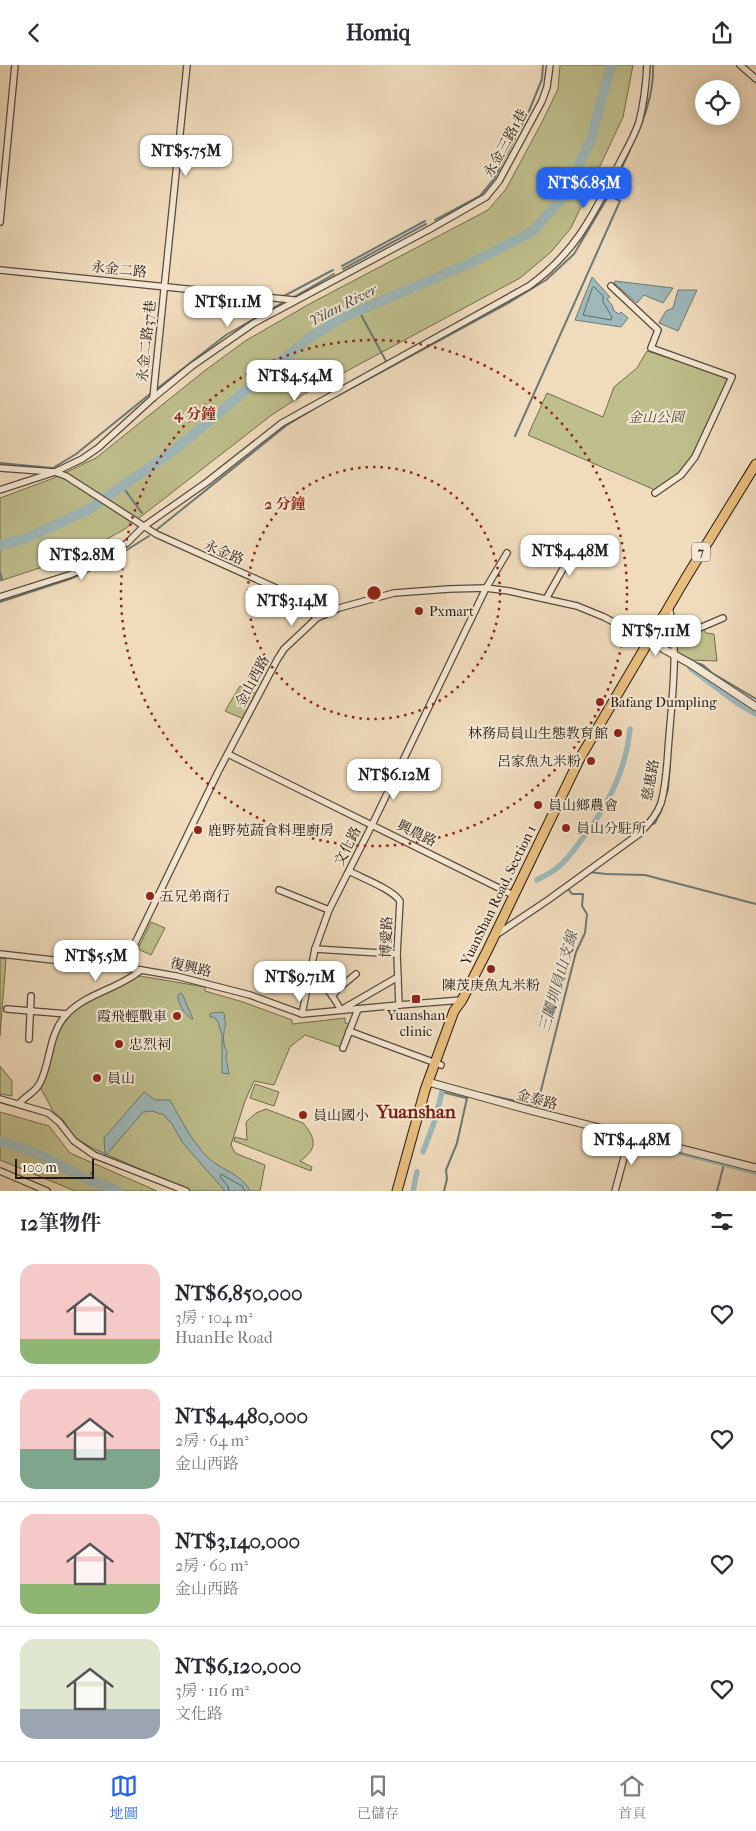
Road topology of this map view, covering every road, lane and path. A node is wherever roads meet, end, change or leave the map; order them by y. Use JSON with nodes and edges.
{"nodes":[{"id":1,"x":15,"y":65,"type":"edge"},
{"id":2,"x":187,"y":65,"type":"edge"},
{"id":3,"x":550,"y":65,"type":"edge"},
{"id":4,"x":648,"y":65,"type":"edge"},
{"id":5,"x":740,"y":65,"type":"edge"},
{"id":6,"x":756,"y":79,"type":"edge"},
{"id":7,"x":0,"y":222,"type":"edge"},
{"id":8,"x":0,"y":269,"type":"edge"},
{"id":9,"x":164,"y":287,"type":"junction"},
{"id":10,"x":611,"y":287,"type":"dead end"},
{"id":11,"x":294,"y":300,"type":"junction"},
{"id":12,"x":153,"y":398,"type":"junction"},
{"id":13,"x":756,"y":464,"type":"edge"},
{"id":14,"x":0,"y":467,"type":"edge"},
{"id":15,"x":55,"y":472,"type":"junction"},
{"id":16,"x":0,"y":490,"type":"edge"},
{"id":17,"x":655,"y":493,"type":"dead end"},
{"id":18,"x":143,"y":527,"type":"junction"},
{"id":19,"x":577,"y":544,"type":"dead end"},
{"id":20,"x":507,"y":553,"type":"dead end"},
{"id":21,"x":486,"y":588,"type":"junction"},
{"id":22,"x":0,"y":597,"type":"edge"},
{"id":23,"x":546,"y":599,"type":"junction"},
{"id":24,"x":669,"y":606,"type":"junction"},
{"id":25,"x":318,"y":618,"type":"junction"},
{"id":26,"x":723,"y":618,"type":"dead end"},
{"id":27,"x":673,"y":637,"type":"junction"},
{"id":28,"x":649,"y":641,"type":"junction"},
{"id":29,"x":673,"y":655,"type":"junction"},
{"id":30,"x":756,"y":707,"type":"edge"},
{"id":31,"x":228,"y":754,"type":"junction"},
{"id":32,"x":372,"y":825,"type":"junction"},
{"id":33,"x":348,"y":871,"type":"junction"},
{"id":34,"x":279,"y":890,"type":"dead end"},
{"id":35,"x":513,"y":895,"type":"junction"},
{"id":36,"x":329,"y":910,"type":"junction"},
{"id":37,"x":494,"y":936,"type":"junction"},
{"id":38,"x":315,"y":949,"type":"junction"},
{"id":39,"x":0,"y":954,"type":"edge"},
{"id":40,"x":397,"y":954,"type":"junction"},
{"id":41,"x":123,"y":968,"type":"junction"},
{"id":42,"x":141,"y":970,"type":"junction"},
{"id":43,"x":310,"y":970,"type":"junction"},
{"id":44,"x":356,"y":974,"type":"dead end"},
{"id":45,"x":398,"y":977,"type":"junction"},
{"id":46,"x":31,"y":996,"type":"dead end"},
{"id":47,"x":332,"y":996,"type":"junction"},
{"id":48,"x":462,"y":1000,"type":"junction"},
{"id":49,"x":399,"y":1005,"type":"junction"},
{"id":50,"x":6,"y":1009,"type":"dead end"},
{"id":51,"x":358,"y":1009,"type":"junction"},
{"id":52,"x":341,"y":1010,"type":"junction"},
{"id":53,"x":30,"y":1011,"type":"junction"},
{"id":54,"x":67,"y":1013,"type":"junction"},
{"id":55,"x":302,"y":1014,"type":"junction"},
{"id":56,"x":350,"y":1031,"type":"junction"},
{"id":57,"x":29,"y":1039,"type":"dead end"},
{"id":58,"x":343,"y":1048,"type":"dead end"},
{"id":59,"x":438,"y":1064,"type":"junction"},
{"id":60,"x":431,"y":1083,"type":"junction"},
{"id":61,"x":0,"y":1099,"type":"edge"},
{"id":62,"x":19,"y":1104,"type":"junction"},
{"id":63,"x":630,"y":1135,"type":"junction"},
{"id":64,"x":756,"y":1168,"type":"edge"},
{"id":65,"x":0,"y":1171,"type":"edge"},
{"id":66,"x":47,"y":1191,"type":"edge"},
{"id":67,"x":186,"y":1191,"type":"edge"},
{"id":68,"x":397,"y":1191,"type":"edge"},
{"id":69,"x":403,"y":1191,"type":"edge"},
{"id":70,"x":615,"y":1191,"type":"edge"}],
"edges":[{"from":1,"to":7,"type":"street"},
{"from":2,"to":9,"type":"street","name":"永金二路37巷"},
{"from":3,"to":11,"type":"street","name":"永金三路1巷"},
{"from":4,"to":18,"type":"street"},
{"from":5,"to":6,"type":"street"},
{"from":8,"to":9,"type":"street","name":"永金二路"},
{"from":9,"to":11,"type":"street","name":"永金二路"},
{"from":9,"to":12,"type":"street","name":"永金二路37巷"},
{"from":10,"to":17,"type":"street"},
{"from":11,"to":12,"type":"street","name":"永金三路1巷"},
{"from":12,"to":15,"type":"street","name":"永金三路1巷"},
{"from":13,"to":24,"type":"main road","name":"YuanShan Road, Section 1","number":"7"},
{"from":14,"to":15,"type":"street","name":"永金路"},
{"from":15,"to":16,"type":"street","name":"永金三路1巷"},
{"from":15,"to":18,"type":"street","name":"永金路"},
{"from":18,"to":22,"type":"street"},
{"from":18,"to":25,"type":"street","name":"永金路"},
{"from":19,"to":23,"type":"street"},
{"from":20,"to":21,"type":"street","name":"文化路"},
{"from":21,"to":23,"type":"street","name":"金山西路"},
{"from":21,"to":25,"type":"street","name":"金山西路"},
{"from":21,"to":32,"type":"street","name":"文化路"},
{"from":23,"to":28,"type":"street","name":"金山西路"},
{"from":24,"to":27,"type":"street","name":"慈惠路"},
{"from":24,"to":28,"type":"main road","name":"YuanShan Road, Section 1","number":"7"},
{"from":25,"to":31,"type":"street","name":"金山西路"},
{"from":26,"to":27,"type":"street"},
{"from":27,"to":29,"type":"street","name":"慈惠路"},
{"from":28,"to":29,"type":"street"},
{"from":28,"to":35,"type":"main road","name":"YuanShan Road, Section 1","number":"7"},
{"from":29,"to":30,"type":"street"},
{"from":29,"to":37,"type":"street","name":"慈惠路"},
{"from":31,"to":32,"type":"street","name":"興農路"},
{"from":31,"to":41,"type":"street","name":"金山西路"},
{"from":32,"to":33,"type":"street","name":"文化路"},
{"from":32,"to":35,"type":"street","name":"興農路"},
{"from":33,"to":36,"type":"street","name":"文化路"},
{"from":33,"to":40,"type":"street","name":"博愛路"},
{"from":34,"to":36,"type":"street"},
{"from":35,"to":37,"type":"main road","name":"YuanShan Road, Section 1","number":"7"},
{"from":36,"to":38,"type":"street","name":"文化路"},
{"from":37,"to":48,"type":"main road","name":"YuanShan Road, Section 1","number":"7"},
{"from":38,"to":40,"type":"street"},
{"from":38,"to":43,"type":"street","name":"文化路"},
{"from":39,"to":41,"type":"street","name":"復興路"},
{"from":40,"to":45,"type":"street","name":"博愛路"},
{"from":41,"to":42,"type":"street","name":"復興路"},
{"from":42,"to":54,"type":"street"},
{"from":42,"to":55,"type":"street","name":"復興路"},
{"from":43,"to":47,"type":"street"},
{"from":43,"to":55,"type":"street","name":"文化路"},
{"from":44,"to":47,"type":"street"},
{"from":45,"to":49,"type":"street","name":"博愛路"},
{"from":45,"to":52,"type":"street"},
{"from":46,"to":53,"type":"street"},
{"from":47,"to":52,"type":"street"},
{"from":48,"to":49,"type":"street","name":"復興路"},
{"from":48,"to":59,"type":"main road","name":"YuanShan Road, Section 1","number":"7"},
{"from":49,"to":51,"type":"street","name":"復興路"},
{"from":50,"to":53,"type":"street"},
{"from":51,"to":52,"type":"street","name":"復興路"},
{"from":51,"to":56,"type":"street"},
{"from":52,"to":55,"type":"street","name":"復興路"},
{"from":53,"to":54,"type":"street"},
{"from":53,"to":57,"type":"street"},
{"from":54,"to":62,"type":"street"},
{"from":56,"to":58,"type":"street"},
{"from":56,"to":59,"type":"street"},
{"from":59,"to":60,"type":"main road","name":"YuanShan Road, Section 1","number":"7"},
{"from":60,"to":63,"type":"street","name":"金泰路"},
{"from":60,"to":68,"type":"main road","name":"YuanShan Road, Section 1","number":"7"},
{"from":60,"to":69,"type":"main road","name":"YuanShan Road, Section 1","number":"7"},
{"from":61,"to":62,"type":"street"},
{"from":62,"to":67,"type":"street"},
{"from":63,"to":64,"type":"street","name":"金泰路"},
{"from":63,"to":70,"type":"street"},
{"from":65,"to":66,"type":"street"}]}
